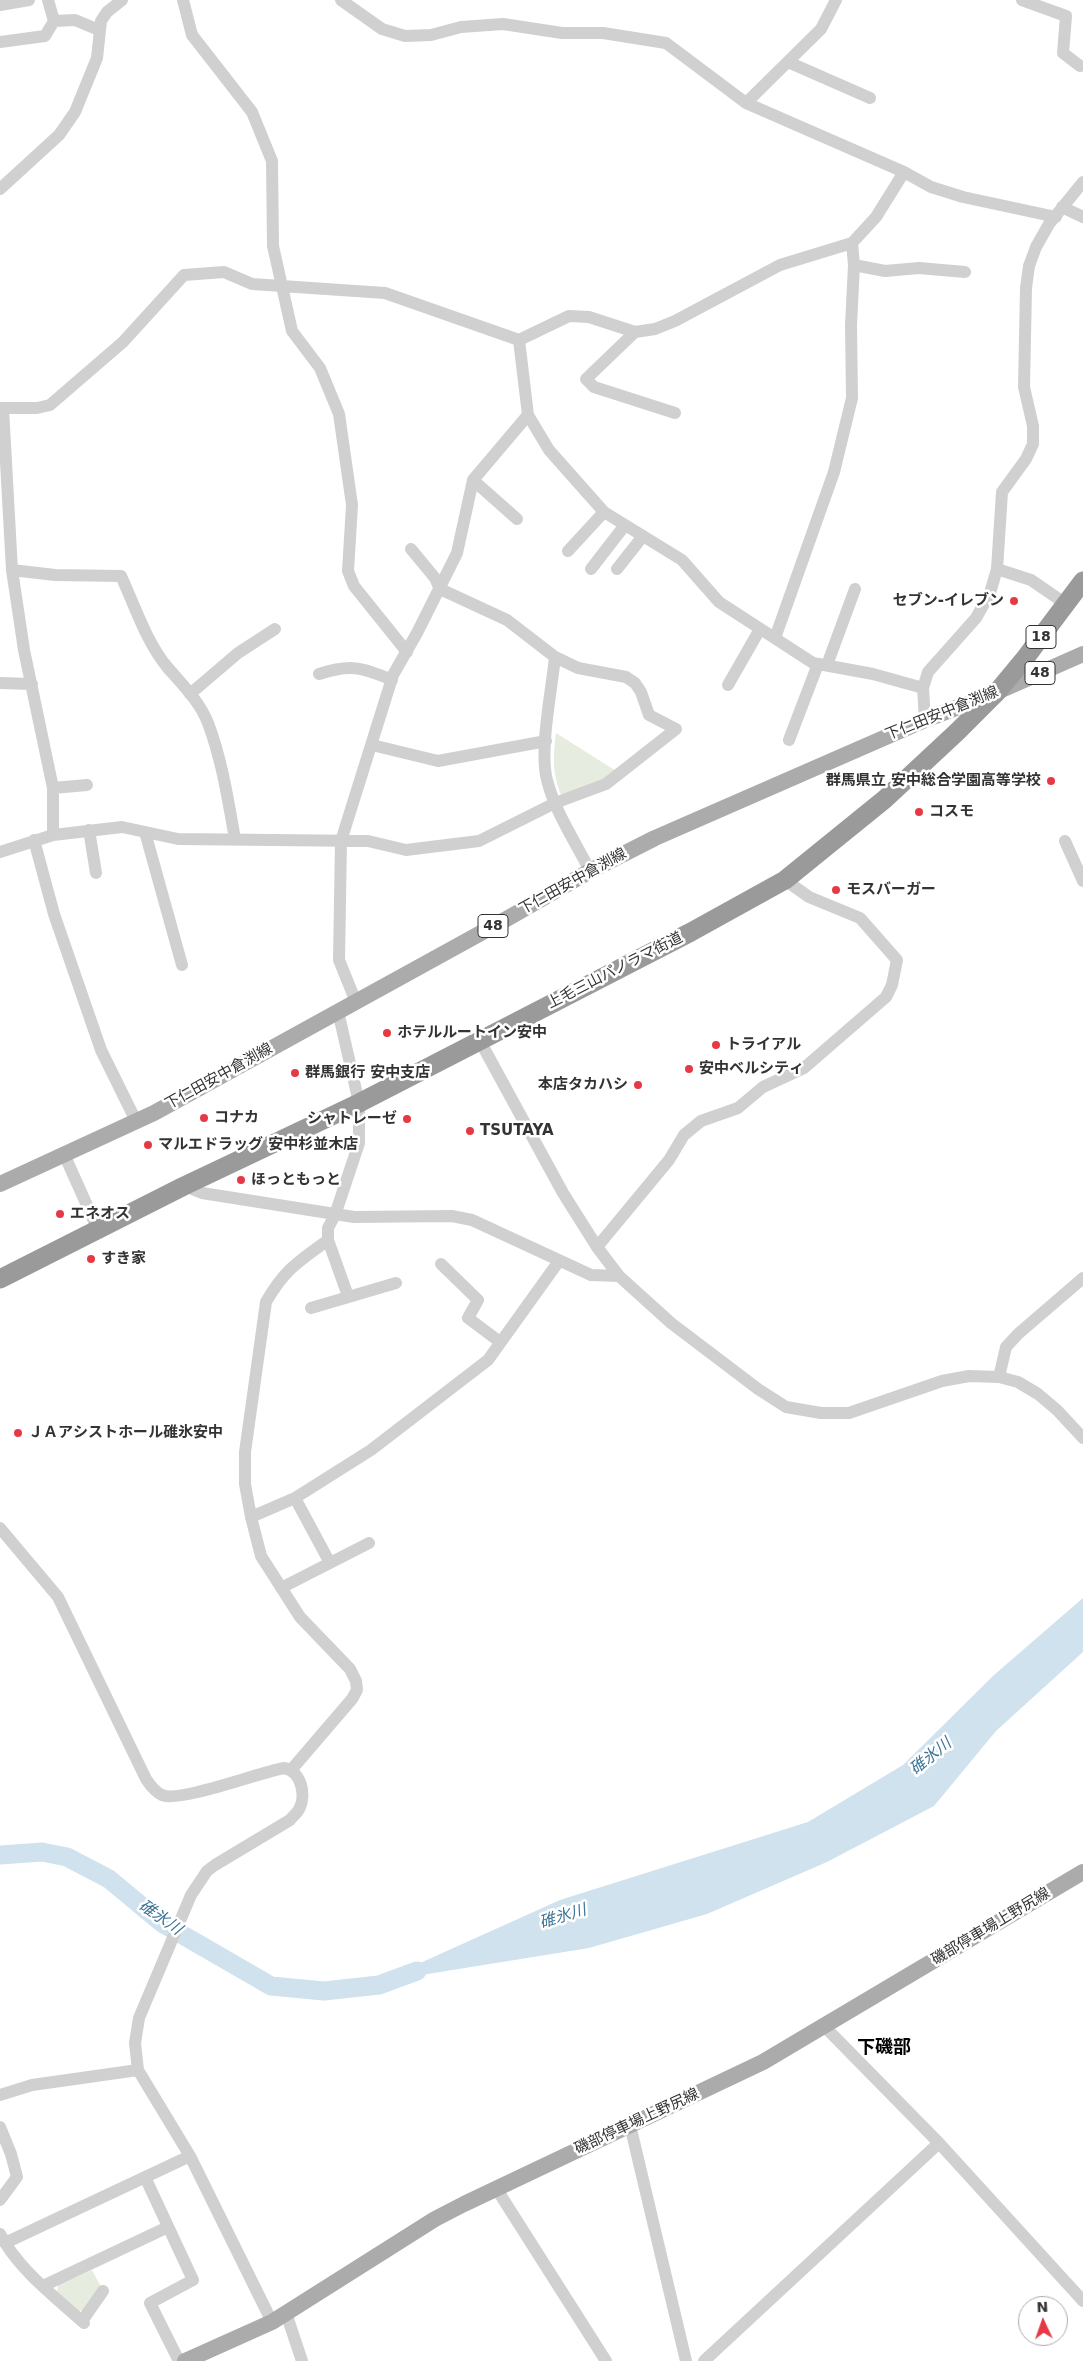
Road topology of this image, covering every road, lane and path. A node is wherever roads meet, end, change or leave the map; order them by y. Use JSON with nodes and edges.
{"nodes":[{"id":1,"x":29,"y":0,"type":"edge"},
{"id":2,"x":48,"y":0,"type":"edge"},
{"id":3,"x":122,"y":0,"type":"edge"},
{"id":4,"x":183,"y":0,"type":"edge"},
{"id":5,"x":341,"y":0,"type":"edge"},
{"id":6,"x":836,"y":0,"type":"edge"},
{"id":7,"x":1022,"y":0,"type":"edge"},
{"id":8,"x":0,"y":5,"type":"edge"},
{"id":9,"x":54,"y":21,"type":"junction"},
{"id":10,"x":99,"y":30,"type":"junction"},
{"id":11,"x":0,"y":42,"type":"edge"},
{"id":12,"x":788,"y":62,"type":"junction"},
{"id":13,"x":1080,"y":66,"type":"dead end"},
{"id":14,"x":870,"y":98,"type":"dead end"},
{"id":15,"x":746,"y":103,"type":"junction"},
{"id":16,"x":904,"y":172,"type":"junction"},
{"id":17,"x":1083,"y":182,"type":"edge"},
{"id":18,"x":0,"y":189,"type":"edge"},
{"id":19,"x":1059,"y":212,"type":"junction"},
{"id":20,"x":1083,"y":217,"type":"edge"},
{"id":21,"x":852,"y":243,"type":"junction"},
{"id":22,"x":854,"y":265,"type":"junction"},
{"id":23,"x":965,"y":272,"type":"dead end"},
{"id":24,"x":282,"y":285,"type":"junction"},
{"id":25,"x":635,"y":332,"type":"junction"},
{"id":26,"x":519,"y":340,"type":"junction"},
{"id":27,"x":2,"y":408,"type":"edge"},
{"id":28,"x":675,"y":413,"type":"dead end"},
{"id":29,"x":528,"y":415,"type":"junction"},
{"id":30,"x":473,"y":480,"type":"junction"},
{"id":31,"x":604,"y":512,"type":"junction"},
{"id":32,"x":516,"y":518,"type":"dead end"},
{"id":33,"x":625,"y":525,"type":"junction"},
{"id":34,"x":643,"y":536,"type":"junction"},
{"id":35,"x":411,"y":549,"type":"dead end"},
{"id":36,"x":568,"y":552,"type":"dead end"},
{"id":37,"x":591,"y":569,"type":"dead end"},
{"id":38,"x":617,"y":569,"type":"dead end"},
{"id":39,"x":996,"y":569,"type":"junction"},
{"id":40,"x":12,"y":570,"type":"junction"},
{"id":41,"x":1083,"y":581,"type":"edge"},
{"id":42,"x":440,"y":589,"type":"junction"},
{"id":43,"x":855,"y":589,"type":"dead end"},
{"id":44,"x":1066,"y":604,"type":"junction"},
{"id":45,"x":275,"y":629,"type":"dead end"},
{"id":46,"x":760,"y":629,"type":"junction"},
{"id":47,"x":775,"y":638,"type":"junction"},
{"id":48,"x":407,"y":652,"type":"junction"},
{"id":49,"x":1083,"y":654,"type":"edge"},
{"id":50,"x":555,"y":657,"type":"junction"},
{"id":51,"x":822,"y":665,"type":"junction"},
{"id":52,"x":319,"y":674,"type":"dead end"},
{"id":53,"x":392,"y":680,"type":"junction"},
{"id":54,"x":0,"y":682,"type":"edge"},
{"id":55,"x":32,"y":684,"type":"junction"},
{"id":56,"x":728,"y":685,"type":"dead end"},
{"id":57,"x":923,"y":688,"type":"junction"},
{"id":58,"x":997,"y":692,"type":"junction"},
{"id":59,"x":190,"y":694,"type":"junction"},
{"id":60,"x":925,"y":720,"type":"junction"},
{"id":61,"x":789,"y":740,"type":"dead end"},
{"id":62,"x":546,"y":742,"type":"junction"},
{"id":63,"x":372,"y":746,"type":"junction"},
{"id":64,"x":87,"y":784,"type":"dead end"},
{"id":65,"x":52,"y":788,"type":"junction"},
{"id":66,"x":555,"y":803,"type":"junction"},
{"id":67,"x":89,"y":830,"type":"junction"},
{"id":68,"x":145,"y":832,"type":"junction"},
{"id":69,"x":54,"y":835,"type":"junction"},
{"id":70,"x":234,"y":839,"type":"junction"},
{"id":71,"x":34,"y":840,"type":"junction"},
{"id":72,"x":341,"y":841,"type":"junction"},
{"id":73,"x":1065,"y":842,"type":"dead end"},
{"id":74,"x":0,"y":852,"type":"edge"},
{"id":75,"x":590,"y":870,"type":"junction"},
{"id":76,"x":96,"y":874,"type":"dead end"},
{"id":77,"x":785,"y":880,"type":"junction"},
{"id":78,"x":1083,"y":881,"type":"edge"},
{"id":79,"x":182,"y":965,"type":"dead end"},
{"id":80,"x":356,"y":1002,"type":"junction"},
{"id":81,"x":338,"y":1011,"type":"junction"},
{"id":82,"x":480,"y":1041,"type":"junction"},
{"id":83,"x":359,"y":1103,"type":"junction"},
{"id":84,"x":136,"y":1121,"type":"junction"},
{"id":85,"x":64,"y":1154,"type":"junction"},
{"id":86,"x":0,"y":1184,"type":"edge"},
{"id":87,"x":184,"y":1186,"type":"junction"},
{"id":88,"x":335,"y":1215,"type":"junction"},
{"id":89,"x":98,"y":1230,"type":"junction"},
{"id":90,"x":328,"y":1240,"type":"junction"},
{"id":91,"x":597,"y":1247,"type":"junction"},
{"id":92,"x":559,"y":1261,"type":"junction"},
{"id":93,"x":441,"y":1264,"type":"dead end"},
{"id":94,"x":619,"y":1276,"type":"junction"},
{"id":95,"x":1083,"y":1278,"type":"edge"},
{"id":96,"x":0,"y":1279,"type":"edge"},
{"id":97,"x":396,"y":1283,"type":"dead end"},
{"id":98,"x":348,"y":1296,"type":"junction"},
{"id":99,"x":311,"y":1308,"type":"dead end"},
{"id":100,"x":500,"y":1342,"type":"junction"},
{"id":101,"x":999,"y":1377,"type":"junction"},
{"id":102,"x":1083,"y":1438,"type":"edge"},
{"id":103,"x":295,"y":1498,"type":"junction"},
{"id":104,"x":250,"y":1517,"type":"junction"},
{"id":105,"x":0,"y":1528,"type":"edge"},
{"id":106,"x":369,"y":1542,"type":"dead end"},
{"id":107,"x":330,"y":1563,"type":"junction"},
{"id":108,"x":281,"y":1588,"type":"junction"},
{"id":109,"x":292,"y":1769,"type":"junction"},
{"id":110,"x":1083,"y":1872,"type":"edge"},
{"id":111,"x":824,"y":2026,"type":"junction"},
{"id":112,"x":138,"y":2070,"type":"junction"},
{"id":113,"x":0,"y":2095,"type":"edge"},
{"id":114,"x":630,"y":2125,"type":"junction"},
{"id":115,"x":0,"y":2128,"type":"edge"},
{"id":116,"x":939,"y":2143,"type":"junction"},
{"id":117,"x":190,"y":2156,"type":"junction"},
{"id":118,"x":145,"y":2177,"type":"junction"},
{"id":119,"x":496,"y":2188,"type":"junction"},
{"id":120,"x":0,"y":2200,"type":"edge"},
{"id":121,"x":168,"y":2227,"type":"junction"},
{"id":122,"x":2,"y":2238,"type":"edge"},
{"id":123,"x":43,"y":2286,"type":"junction"},
{"id":124,"x":103,"y":2291,"type":"dead end"},
{"id":125,"x":1083,"y":2301,"type":"edge"},
{"id":126,"x":286,"y":2314,"type":"junction"},
{"id":127,"x":272,"y":2322,"type":"junction"},
{"id":128,"x":179,"y":2361,"type":"edge"},
{"id":129,"x":185,"y":2361,"type":"edge"},
{"id":130,"x":302,"y":2361,"type":"edge"},
{"id":131,"x":606,"y":2361,"type":"edge"},
{"id":132,"x":686,"y":2361,"type":"edge"},
{"id":133,"x":704,"y":2361,"type":"edge"}],
"edges":[{"from":1,"to":8,"type":"street"},
{"from":2,"to":9,"type":"street"},
{"from":3,"to":10,"type":"street"},
{"from":4,"to":24,"type":"street"},
{"from":5,"to":15,"type":"street"},
{"from":6,"to":12,"type":"street"},
{"from":7,"to":13,"type":"street"},
{"from":9,"to":10,"type":"street"},
{"from":9,"to":11,"type":"street"},
{"from":10,"to":18,"type":"street"},
{"from":12,"to":14,"type":"street"},
{"from":12,"to":15,"type":"street"},
{"from":15,"to":16,"type":"street"},
{"from":16,"to":19,"type":"street"},
{"from":16,"to":21,"type":"street"},
{"from":17,"to":19,"type":"street"},
{"from":19,"to":20,"type":"street"},
{"from":19,"to":39,"type":"street"},
{"from":21,"to":22,"type":"street"},
{"from":21,"to":25,"type":"street"},
{"from":22,"to":23,"type":"street"},
{"from":22,"to":47,"type":"street"},
{"from":24,"to":26,"type":"street"},
{"from":24,"to":27,"type":"street"},
{"from":24,"to":48,"type":"street"},
{"from":25,"to":26,"type":"street"},
{"from":25,"to":28,"type":"street"},
{"from":26,"to":29,"type":"street"},
{"from":27,"to":40,"type":"street"},
{"from":29,"to":30,"type":"street"},
{"from":29,"to":31,"type":"street"},
{"from":30,"to":32,"type":"street"},
{"from":30,"to":42,"type":"street"},
{"from":31,"to":33,"type":"street"},
{"from":31,"to":36,"type":"street"},
{"from":33,"to":34,"type":"street"},
{"from":33,"to":37,"type":"street"},
{"from":34,"to":38,"type":"street"},
{"from":34,"to":46,"type":"street"},
{"from":35,"to":42,"type":"street"},
{"from":39,"to":44,"type":"street"},
{"from":39,"to":57,"type":"street"},
{"from":40,"to":55,"type":"street"},
{"from":40,"to":59,"type":"street"},
{"from":41,"to":44,"type":"highway","number":"18"},
{"from":42,"to":48,"type":"street"},
{"from":42,"to":50,"type":"street"},
{"from":43,"to":51,"type":"street"},
{"from":44,"to":58,"type":"highway","number":"18"},
{"from":45,"to":59,"type":"street"},
{"from":46,"to":47,"type":"street"},
{"from":46,"to":56,"type":"street"},
{"from":47,"to":51,"type":"street"},
{"from":48,"to":53,"type":"street"},
{"from":49,"to":58,"type":"main road","name":"下仁田安中倉渕線","number":"48"},
{"from":50,"to":62,"type":"street"},
{"from":50,"to":66,"type":"street"},
{"from":51,"to":57,"type":"street"},
{"from":51,"to":61,"type":"street"},
{"from":52,"to":53,"type":"street"},
{"from":53,"to":63,"type":"street"},
{"from":54,"to":55,"type":"street"},
{"from":55,"to":65,"type":"street"},
{"from":57,"to":60,"type":"street"},
{"from":58,"to":60,"type":"main road","name":"下仁田安中倉渕線","number":"48"},
{"from":58,"to":77,"type":"highway","name":"上毛三山パノラマ街道","number":"18"},
{"from":59,"to":70,"type":"street"},
{"from":60,"to":75,"type":"main road","name":"下仁田安中倉渕線","number":"48"},
{"from":62,"to":63,"type":"street"},
{"from":62,"to":66,"type":"street"},
{"from":63,"to":72,"type":"street"},
{"from":64,"to":65,"type":"street"},
{"from":65,"to":69,"type":"street"},
{"from":66,"to":72,"type":"street"},
{"from":66,"to":75,"type":"street"},
{"from":67,"to":68,"type":"street"},
{"from":67,"to":69,"type":"street"},
{"from":67,"to":76,"type":"street"},
{"from":68,"to":70,"type":"street"},
{"from":68,"to":79,"type":"street"},
{"from":69,"to":71,"type":"street"},
{"from":70,"to":72,"type":"street"},
{"from":71,"to":74,"type":"street"},
{"from":71,"to":84,"type":"street"},
{"from":72,"to":80,"type":"street"},
{"from":73,"to":78,"type":"street"},
{"from":75,"to":80,"type":"main road","name":"下仁田安中倉渕線","number":"48"},
{"from":77,"to":82,"type":"highway","name":"上毛三山パノラマ街道","number":"18"},
{"from":77,"to":91,"type":"street"},
{"from":80,"to":81,"type":"main road","name":"下仁田安中倉渕線","number":"48"},
{"from":81,"to":83,"type":"street"},
{"from":81,"to":84,"type":"main road","name":"下仁田安中倉渕線","number":"48"},
{"from":82,"to":83,"type":"highway","name":"上毛三山パノラマ街道","number":"18"},
{"from":82,"to":91,"type":"street"},
{"from":83,"to":87,"type":"highway","name":"上毛三山パノラマ街道","number":"18"},
{"from":83,"to":88,"type":"street"},
{"from":84,"to":85,"type":"main road","name":"下仁田安中倉渕線","number":"48"},
{"from":85,"to":86,"type":"main road","name":"下仁田安中倉渕線","number":"48"},
{"from":85,"to":89,"type":"street"},
{"from":87,"to":88,"type":"street"},
{"from":87,"to":89,"type":"highway","name":"上毛三山パノラマ街道","number":"18"},
{"from":88,"to":90,"type":"street"},
{"from":88,"to":92,"type":"street"},
{"from":89,"to":96,"type":"highway","name":"上毛三山パノラマ街道","number":"18"},
{"from":90,"to":98,"type":"street"},
{"from":90,"to":104,"type":"street"},
{"from":91,"to":94,"type":"street"},
{"from":92,"to":94,"type":"street"},
{"from":92,"to":100,"type":"street"},
{"from":93,"to":100,"type":"street"},
{"from":94,"to":101,"type":"street"},
{"from":95,"to":101,"type":"street"},
{"from":97,"to":98,"type":"street"},
{"from":98,"to":99,"type":"street"},
{"from":100,"to":103,"type":"street"},
{"from":101,"to":102,"type":"street"},
{"from":103,"to":104,"type":"street"},
{"from":103,"to":107,"type":"street"},
{"from":104,"to":108,"type":"street"},
{"from":105,"to":109,"type":"street"},
{"from":106,"to":107,"type":"street"},
{"from":107,"to":108,"type":"street"},
{"from":108,"to":109,"type":"street"},
{"from":109,"to":112,"type":"street"},
{"from":110,"to":111,"type":"main road","name":"磯部停車場上野尻線"},
{"from":111,"to":114,"type":"main road","name":"磯部停車場上野尻線"},
{"from":111,"to":116,"type":"street"},
{"from":112,"to":113,"type":"street"},
{"from":112,"to":117,"type":"street"},
{"from":114,"to":119,"type":"main road","name":"磯部停車場上野尻線"},
{"from":114,"to":132,"type":"street"},
{"from":115,"to":120,"type":"street"},
{"from":116,"to":125,"type":"street"},
{"from":116,"to":133,"type":"street"},
{"from":117,"to":118,"type":"street"},
{"from":117,"to":127,"type":"street"},
{"from":118,"to":121,"type":"street"},
{"from":118,"to":122,"type":"street"},
{"from":119,"to":126,"type":"main road","name":"磯部停車場上野尻線"},
{"from":119,"to":131,"type":"street"},
{"from":121,"to":123,"type":"street"},
{"from":121,"to":128,"type":"street"},
{"from":122,"to":123,"type":"street"},
{"from":123,"to":124,"type":"street"},
{"from":126,"to":127,"type":"main road","name":"磯部停車場上野尻線"},
{"from":126,"to":130,"type":"street"},
{"from":127,"to":129,"type":"main road","name":"磯部停車場上野尻線"}]}
